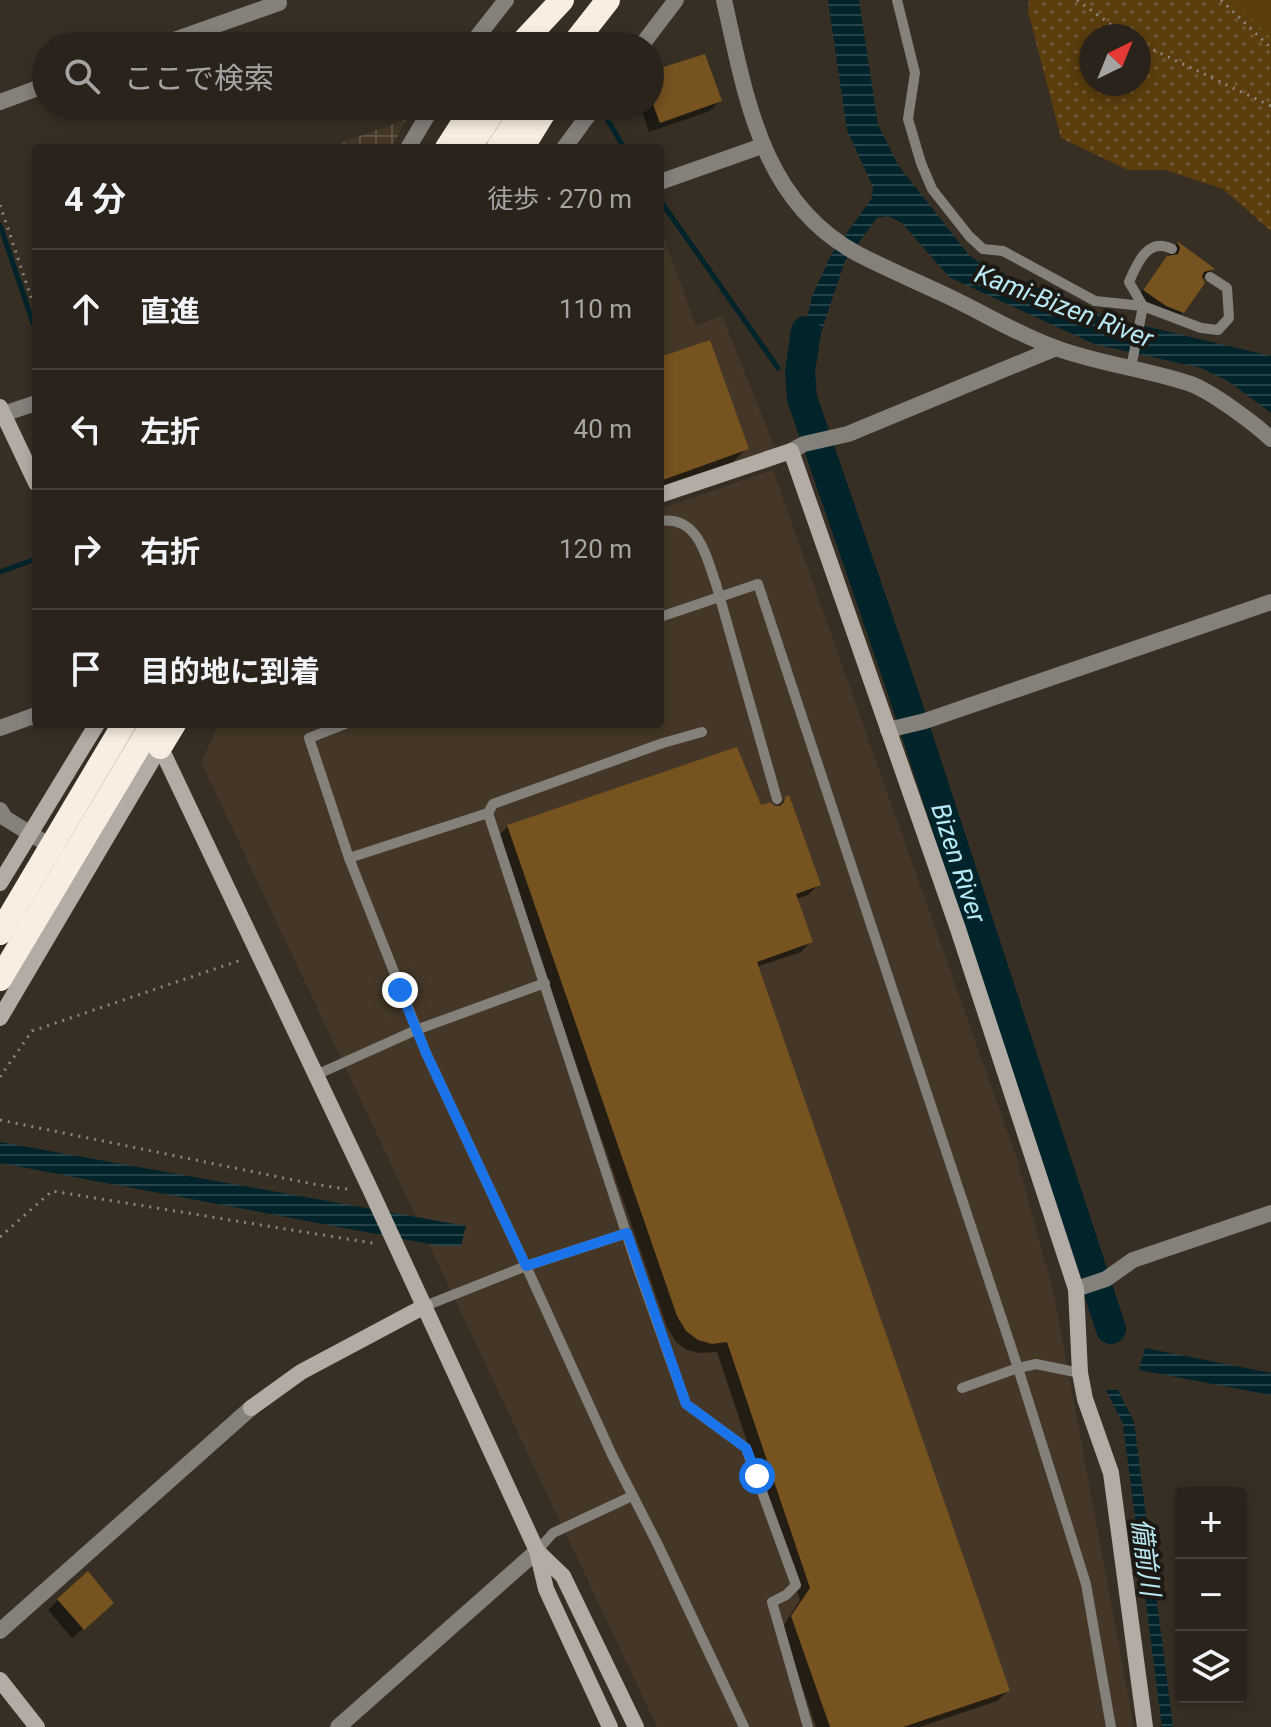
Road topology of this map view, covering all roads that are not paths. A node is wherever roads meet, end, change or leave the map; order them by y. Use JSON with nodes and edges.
{"nodes":[{"id":1,"x":506,"y":0,"type":"edge"},
{"id":2,"x":562,"y":0,"type":"edge"},
{"id":3,"x":575,"y":0,"type":"edge"},
{"id":4,"x":608,"y":0,"type":"edge"},
{"id":5,"x":615,"y":0,"type":"edge"},
{"id":6,"x":676,"y":0,"type":"edge"},
{"id":7,"x":724,"y":0,"type":"edge"},
{"id":8,"x":897,"y":0,"type":"edge"},
{"id":9,"x":279,"y":3,"type":"dead end"},
{"id":10,"x":197,"y":32,"type":"edge"},
{"id":11,"x":481,"y":32,"type":"edge"},
{"id":12,"x":532,"y":32,"type":"edge"},
{"id":13,"x":551,"y":32,"type":"edge"},
{"id":14,"x":583,"y":32,"type":"edge"},
{"id":15,"x":596,"y":32,"type":"edge"},
{"id":16,"x":652,"y":32,"type":"edge"},
{"id":17,"x":32,"y":90,"type":"edge"},
{"id":18,"x":0,"y":102,"type":"edge"},
{"id":19,"x":425,"y":120,"type":"edge"},
{"id":20,"x":465,"y":120,"type":"edge"},
{"id":21,"x":488,"y":120,"type":"edge"},
{"id":22,"x":517,"y":120,"type":"edge"},
{"id":23,"x":539,"y":120,"type":"edge"},
{"id":24,"x":585,"y":120,"type":"edge"},
{"id":25,"x":410,"y":144,"type":"edge"},
{"id":26,"x":450,"y":144,"type":"edge"},
{"id":27,"x":472,"y":144,"type":"edge"},
{"id":28,"x":501,"y":144,"type":"edge"},
{"id":29,"x":524,"y":144,"type":"edge"},
{"id":30,"x":567,"y":144,"type":"edge"},
{"id":31,"x":762,"y":146,"type":"junction"},
{"id":32,"x":664,"y":181,"type":"edge"},
{"id":33,"x":1172,"y":249,"type":"dead end"},
{"id":34,"x":1210,"y":277,"type":"dead end"},
{"id":35,"x":1143,"y":306,"type":"junction"},
{"id":36,"x":1056,"y":348,"type":"junction"},
{"id":37,"x":1132,"y":363,"type":"junction"},
{"id":38,"x":32,"y":404,"type":"edge"},
{"id":39,"x":2,"y":411,"type":"edge"},
{"id":40,"x":1271,"y":439,"type":"edge"},
{"id":41,"x":798,"y":448,"type":"junction"},
{"id":42,"x":32,"y":475,"type":"edge"},
{"id":43,"x":664,"y":494,"type":"edge"},
{"id":44,"x":664,"y":521,"type":"edge"},
{"id":45,"x":1271,"y":602,"type":"edge"},
{"id":46,"x":664,"y":616,"type":"edge"},
{"id":47,"x":32,"y":716,"type":"edge"},
{"id":48,"x":0,"y":728,"type":"edge"},
{"id":49,"x":95,"y":728,"type":"edge"},
{"id":50,"x":122,"y":728,"type":"edge"},
{"id":51,"x":149,"y":728,"type":"edge"},
{"id":52,"x":153,"y":728,"type":"edge"},
{"id":53,"x":172,"y":728,"type":"edge"},
{"id":54,"x":335,"y":728,"type":"edge"},
{"id":55,"x":896,"y":728,"type":"junction"},
{"id":56,"x":702,"y":732,"type":"dead end"},
{"id":57,"x":160,"y":747,"type":"junction"},
{"id":58,"x":777,"y":799,"type":"dead end"},
{"id":59,"x":0,"y":810,"type":"edge"},
{"id":60,"x":488,"y":813,"type":"junction"},
{"id":61,"x":30,"y":834,"type":"junction"},
{"id":62,"x":349,"y":858,"type":"junction"},
{"id":63,"x":88,"y":870,"type":"junction"},
{"id":64,"x":0,"y":883,"type":"edge"},
{"id":65,"x":0,"y":933,"type":"edge"},
{"id":66,"x":0,"y":979,"type":"edge"},
{"id":67,"x":545,"y":983,"type":"junction"},
{"id":68,"x":0,"y":1018,"type":"edge"},
{"id":69,"x":416,"y":1030,"type":"junction"},
{"id":70,"x":316,"y":1075,"type":"junction"},
{"id":71,"x":1271,"y":1213,"type":"edge"},
{"id":72,"x":627,"y":1233,"type":"junction"},
{"id":73,"x":526,"y":1266,"type":"junction"},
{"id":74,"x":1082,"y":1287,"type":"junction"},
{"id":75,"x":425,"y":1306,"type":"junction"},
{"id":76,"x":1018,"y":1368,"type":"junction"},
{"id":77,"x":1080,"y":1373,"type":"junction"},
{"id":78,"x":962,"y":1388,"type":"dead end"},
{"id":79,"x":632,"y":1496,"type":"junction"},
{"id":80,"x":537,"y":1551,"type":"junction"},
{"id":81,"x":0,"y":1631,"type":"edge"},
{"id":82,"x":0,"y":1680,"type":"edge"},
{"id":83,"x":37,"y":1727,"type":"edge"},
{"id":84,"x":338,"y":1727,"type":"edge"},
{"id":85,"x":610,"y":1727,"type":"edge"},
{"id":86,"x":636,"y":1727,"type":"edge"},
{"id":87,"x":744,"y":1727,"type":"edge"},
{"id":88,"x":808,"y":1727,"type":"edge"},
{"id":89,"x":1111,"y":1727,"type":"edge"},
{"id":90,"x":1145,"y":1727,"type":"edge"}],
"edges":[{"from":1,"to":11,"type":"street"},
{"from":2,"to":12,"type":"highway"},
{"from":3,"to":13,"type":"highway"},
{"from":4,"to":14,"type":"highway"},
{"from":5,"to":15,"type":"highway"},
{"from":6,"to":16,"type":"street"},
{"from":7,"to":31,"type":"street"},
{"from":8,"to":35,"type":"lane"},
{"from":9,"to":10,"type":"street"},
{"from":17,"to":18,"type":"street"},
{"from":19,"to":25,"type":"street"},
{"from":20,"to":26,"type":"highway"},
{"from":21,"to":27,"type":"highway"},
{"from":22,"to":28,"type":"highway"},
{"from":23,"to":29,"type":"highway"},
{"from":24,"to":30,"type":"street"},
{"from":31,"to":32,"type":"street"},
{"from":31,"to":36,"type":"street"},
{"from":33,"to":35,"type":"lane"},
{"from":34,"to":35,"type":"lane"},
{"from":35,"to":37,"type":"lane"},
{"from":36,"to":37,"type":"street"},
{"from":36,"to":41,"type":"street"},
{"from":37,"to":40,"type":"street"},
{"from":38,"to":39,"type":"street"},
{"from":39,"to":42,"type":"street"},
{"from":41,"to":43,"type":"street"},
{"from":41,"to":55,"type":"street"},
{"from":44,"to":58,"type":"lane","bridge":true},
{"from":45,"to":55,"type":"street"},
{"from":46,"to":76,"type":"lane"},
{"from":47,"to":48,"type":"street"},
{"from":49,"to":61,"type":"street"},
{"from":50,"to":65,"type":"highway","bridge":true},
{"from":51,"to":66,"type":"highway","bridge":true},
{"from":52,"to":57,"type":"street"},
{"from":53,"to":57,"type":"highway"},
{"from":54,"to":62,"type":"lane"},
{"from":55,"to":74,"type":"street"},
{"from":56,"to":60,"type":"lane"},
{"from":57,"to":63,"type":"street"},
{"from":57,"to":70,"type":"street"},
{"from":59,"to":61,"type":"street"},
{"from":60,"to":62,"type":"lane"},
{"from":60,"to":67,"type":"lane"},
{"from":61,"to":63,"type":"street"},
{"from":61,"to":64,"type":"street"},
{"from":62,"to":69,"type":"lane"},
{"from":63,"to":68,"type":"street"},
{"from":67,"to":69,"type":"lane"},
{"from":67,"to":72,"type":"lane"},
{"from":69,"to":70,"type":"lane"},
{"from":69,"to":73,"type":"lane"},
{"from":70,"to":75,"type":"street"},
{"from":71,"to":74,"type":"street"},
{"from":72,"to":73,"type":"lane"},
{"from":72,"to":88,"type":"lane"},
{"from":73,"to":75,"type":"lane"},
{"from":73,"to":79,"type":"lane"},
{"from":74,"to":77,"type":"street"},
{"from":75,"to":80,"type":"street"},
{"from":75,"to":81,"type":"street"},
{"from":76,"to":77,"type":"lane"},
{"from":76,"to":78,"type":"lane"},
{"from":76,"to":89,"type":"lane"},
{"from":77,"to":90,"type":"street"},
{"from":79,"to":80,"type":"lane"},
{"from":79,"to":87,"type":"lane"},
{"from":80,"to":84,"type":"street"},
{"from":80,"to":85,"type":"street"},
{"from":80,"to":86,"type":"street"},
{"from":82,"to":83,"type":"street"}]}
